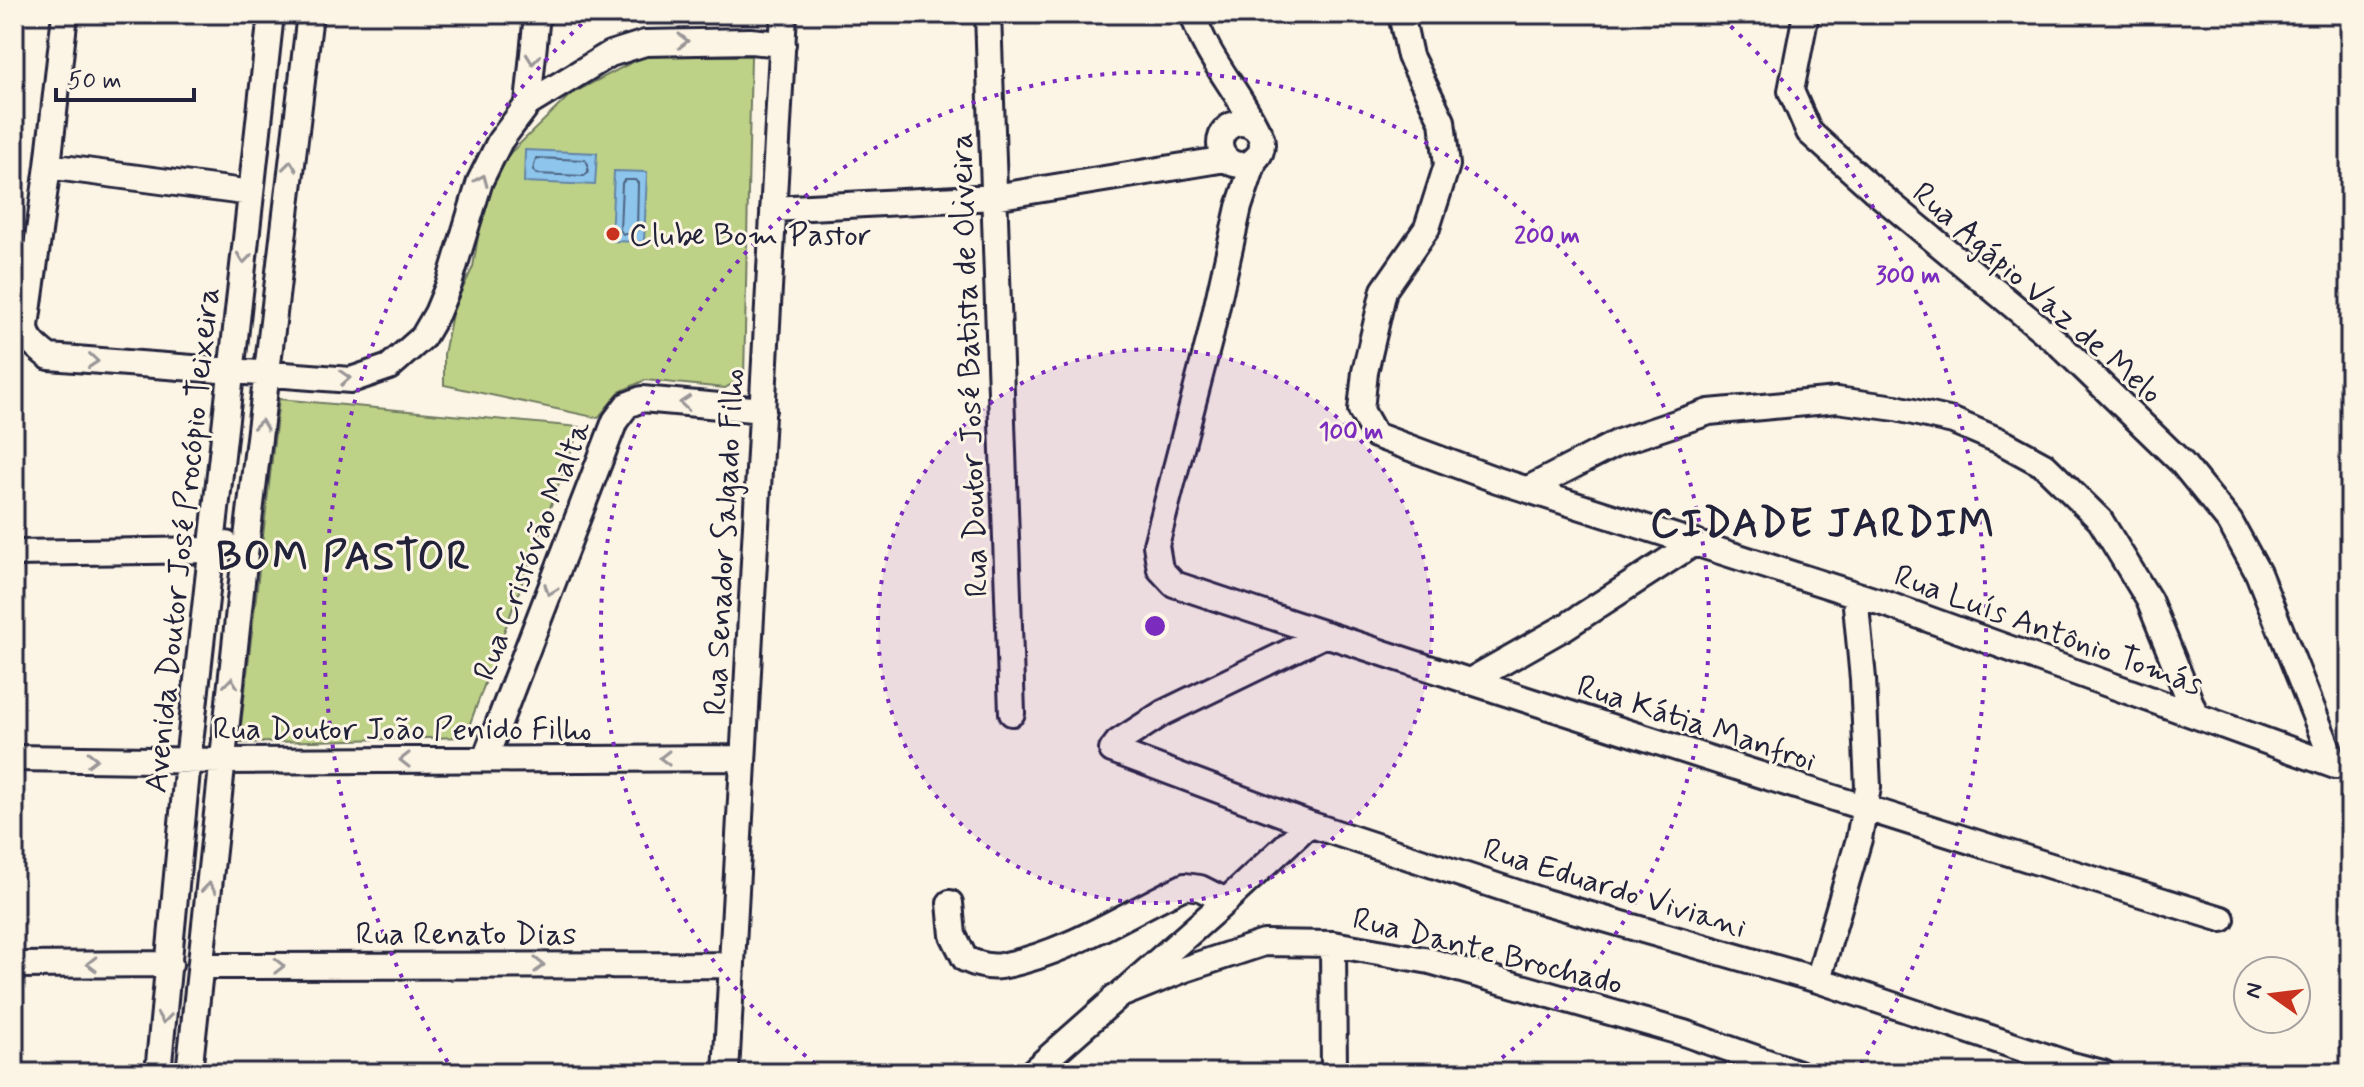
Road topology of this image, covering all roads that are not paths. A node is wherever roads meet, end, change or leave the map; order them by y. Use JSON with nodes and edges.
{"nodes":[{"id":1,"x":65,"y":14,"type":"edge"},
{"id":2,"x":271,"y":14,"type":"edge"},
{"id":3,"x":310,"y":14,"type":"edge"},
{"id":4,"x":537,"y":14,"type":"edge"},
{"id":5,"x":784,"y":14,"type":"edge"},
{"id":6,"x":988,"y":14,"type":"edge"},
{"id":7,"x":1193,"y":14,"type":"edge"},
{"id":8,"x":1401,"y":14,"type":"edge"},
{"id":9,"x":1806,"y":14,"type":"edge"},
{"id":10,"x":783,"y":44,"type":"junction"},
{"id":11,"x":266,"y":54,"type":"junction"},
{"id":12,"x":304,"y":59,"type":"junction"},
{"id":13,"x":1232,"y":86,"type":"junction"},
{"id":14,"x":528,"y":104,"type":"junction"},
{"id":15,"x":1229,"y":127,"type":"junction"},
{"id":16,"x":1257,"y":130,"type":"junction"},
{"id":17,"x":1240,"y":161,"type":"junction"},
{"id":18,"x":48,"y":166,"type":"junction"},
{"id":19,"x":251,"y":193,"type":"junction"},
{"id":20,"x":994,"y":197,"type":"junction"},
{"id":21,"x":773,"y":209,"type":"junction"},
{"id":22,"x":231,"y":372,"type":"junction"},
{"id":23,"x":267,"y":374,"type":"junction"},
{"id":24,"x":763,"y":410,"type":"junction"},
{"id":25,"x":1528,"y":489,"type":"junction"},
{"id":26,"x":1696,"y":542,"type":"junction"},
{"id":27,"x":212,"y":550,"type":"junction"},
{"id":28,"x":14,"y":553,"type":"edge"},
{"id":29,"x":246,"y":554,"type":"junction"},
{"id":30,"x":1855,"y":595,"type":"junction"},
{"id":31,"x":1326,"y":634,"type":"junction"},
{"id":32,"x":1468,"y":682,"type":"junction"},
{"id":33,"x":1012,"y":713,"type":"dead end"},
{"id":34,"x":2196,"y":716,"type":"junction"},
{"id":35,"x":14,"y":758,"type":"edge"},
{"id":36,"x":743,"y":758,"type":"junction"},
{"id":37,"x":485,"y":759,"type":"junction"},
{"id":38,"x":188,"y":761,"type":"junction"},
{"id":39,"x":223,"y":761,"type":"junction"},
{"id":40,"x":2335,"y":766,"type":"joint"},
{"id":41,"x":1864,"y":809,"type":"junction"},
{"id":42,"x":1309,"y":824,"type":"junction"},
{"id":43,"x":1226,"y":901,"type":"junction"},
{"id":44,"x":950,"y":903,"type":"dead end"},
{"id":45,"x":2222,"y":919,"type":"dead end"},
{"id":46,"x":1333,"y":944,"type":"junction"},
{"id":47,"x":170,"y":964,"type":"junction"},
{"id":48,"x":14,"y":965,"type":"edge"},
{"id":49,"x":732,"y":965,"type":"junction"},
{"id":50,"x":201,"y":966,"type":"junction"},
{"id":51,"x":1818,"y":980,"type":"junction"},
{"id":52,"x":1115,"y":997,"type":"junction"},
{"id":53,"x":158,"y":1073,"type":"edge"},
{"id":54,"x":189,"y":1073,"type":"edge"},
{"id":55,"x":726,"y":1073,"type":"edge"},
{"id":56,"x":1031,"y":1073,"type":"edge"},
{"id":57,"x":1334,"y":1073,"type":"edge"},
{"id":58,"x":1798,"y":1073,"type":"edge"},
{"id":59,"x":2103,"y":1073,"type":"edge"}],
"edges":[{"from":1,"to":18,"type":"street"},
{"from":2,"to":11,"type":"street","name":"Avenida Doutor José Procópio Teixeira"},
{"from":3,"to":12,"type":"street","name":"Avenida Doutor José Procópio Teixeira"},
{"from":4,"to":14,"type":"street","one_way":true},
{"from":5,"to":10,"type":"street","name":"Rua Senador Salgado Filho"},
{"from":6,"to":20,"type":"street","name":"Rua Doutor José Batista de Oliveira"},
{"from":7,"to":13,"type":"street"},
{"from":8,"to":25,"type":"street","name":"Rua Luís Antônio Tomás"},
{"from":9,"to":40,"type":"street","name":"Rua Agápio Vaz de Melo"},
{"from":14,"to":10,"type":"street","one_way":true},
{"from":10,"to":21,"type":"street","name":"Rua Senador Salgado Filho"},
{"from":11,"to":12,"type":"street"},
{"from":11,"to":19,"type":"street","name":"Avenida Doutor José Procópio Teixeira"},
{"from":23,"to":12,"type":"street","name":"Avenida Doutor José Procópio Teixeira","one_way":true},
{"from":13,"to":15,"type":"street"},
{"from":13,"to":16,"type":"street"},
{"from":23,"to":14,"type":"street","one_way":true},
{"from":15,"to":16,"type":"street"},
{"from":15,"to":17,"type":"street"},
{"from":16,"to":17,"type":"street"},
{"from":17,"to":20,"type":"street"},
{"from":17,"to":31,"type":"street","name":"Rua Kátia Manfroi"},
{"from":18,"to":19,"type":"street"},
{"from":18,"to":22,"type":"street","one_way":true},
{"from":19,"to":22,"type":"street","name":"Avenida Doutor José Procópio Teixeira","one_way":true},
{"from":20,"to":21,"type":"street"},
{"from":20,"to":33,"type":"street","name":"Rua Doutor José Batista de Oliveira"},
{"from":21,"to":24,"type":"street","name":"Rua Senador Salgado Filho"},
{"from":22,"to":23,"type":"street"},
{"from":22,"to":27,"type":"street","name":"Avenida Doutor José Procópio Teixeira"},
{"from":29,"to":23,"type":"street","name":"Avenida Doutor José Procópio Teixeira","one_way":true},
{"from":24,"to":36,"type":"street","name":"Rua Senador Salgado Filho"},
{"from":24,"to":37,"type":"street","name":"Rua Cristóvão Malta","one_way":true},
{"from":25,"to":26,"type":"street","name":"Rua Luís Antônio Tomás"},
{"from":25,"to":34,"type":"street"},
{"from":26,"to":30,"type":"street","name":"Rua Luís Antônio Tomás"},
{"from":26,"to":32,"type":"street"},
{"from":27,"to":28,"type":"street"},
{"from":27,"to":29,"type":"street"},
{"from":27,"to":38,"type":"street","name":"Avenida Doutor José Procópio Teixeira"},
{"from":39,"to":29,"type":"street","name":"Avenida Doutor José Procópio Teixeira","one_way":true},
{"from":30,"to":34,"type":"street","name":"Rua Luís Antônio Tomás"},
{"from":30,"to":41,"type":"street"},
{"from":31,"to":32,"type":"street","name":"Rua Kátia Manfroi"},
{"from":31,"to":42,"type":"street","name":"Rua Eduardo Viviani"},
{"from":32,"to":41,"type":"street","name":"Rua Kátia Manfroi"},
{"from":34,"to":40,"type":"street","name":"Rua Luís Antônio Tomás"},
{"from":35,"to":38,"type":"street","name":"Rua Doutor João Penido Filho","one_way":true},
{"from":36,"to":37,"type":"street","name":"Rua Doutor João Penido Filho","one_way":true},
{"from":36,"to":49,"type":"street","name":"Rua Senador Salgado Filho"},
{"from":37,"to":39,"type":"street","name":"Rua Doutor João Penido Filho","one_way":true},
{"from":38,"to":39,"type":"street","name":"Rua Doutor João Penido Filho"},
{"from":38,"to":47,"type":"street","name":"Avenida Doutor José Procópio Teixeira"},
{"from":50,"to":39,"type":"street","name":"Avenida Doutor José Procópio Teixeira","one_way":true},
{"from":41,"to":45,"type":"street","name":"Rua Kátia Manfroi"},
{"from":41,"to":51,"type":"street"},
{"from":42,"to":43,"type":"street"},
{"from":42,"to":51,"type":"street","name":"Rua Eduardo Viviani"},
{"from":43,"to":44,"type":"street"},
{"from":43,"to":52,"type":"street"},
{"from":46,"to":52,"type":"street","name":"Rua Dante Brochado"},
{"from":46,"to":57,"type":"street"},
{"from":46,"to":58,"type":"street","name":"Rua Dante Brochado"},
{"from":47,"to":48,"type":"street","one_way":true},
{"from":47,"to":53,"type":"street","name":"Avenida Doutor José Procópio Teixeira","one_way":true},
{"from":50,"to":49,"type":"street","name":"Rua Renato Dias","one_way":true},
{"from":49,"to":55,"type":"street","name":"Rua Senador Salgado Filho"},
{"from":50,"to":54,"type":"street","name":"Avenida Doutor José Procópio Teixeira"},
{"from":51,"to":59,"type":"street","name":"Rua Eduardo Viviani"},
{"from":52,"to":56,"type":"street"}]}
